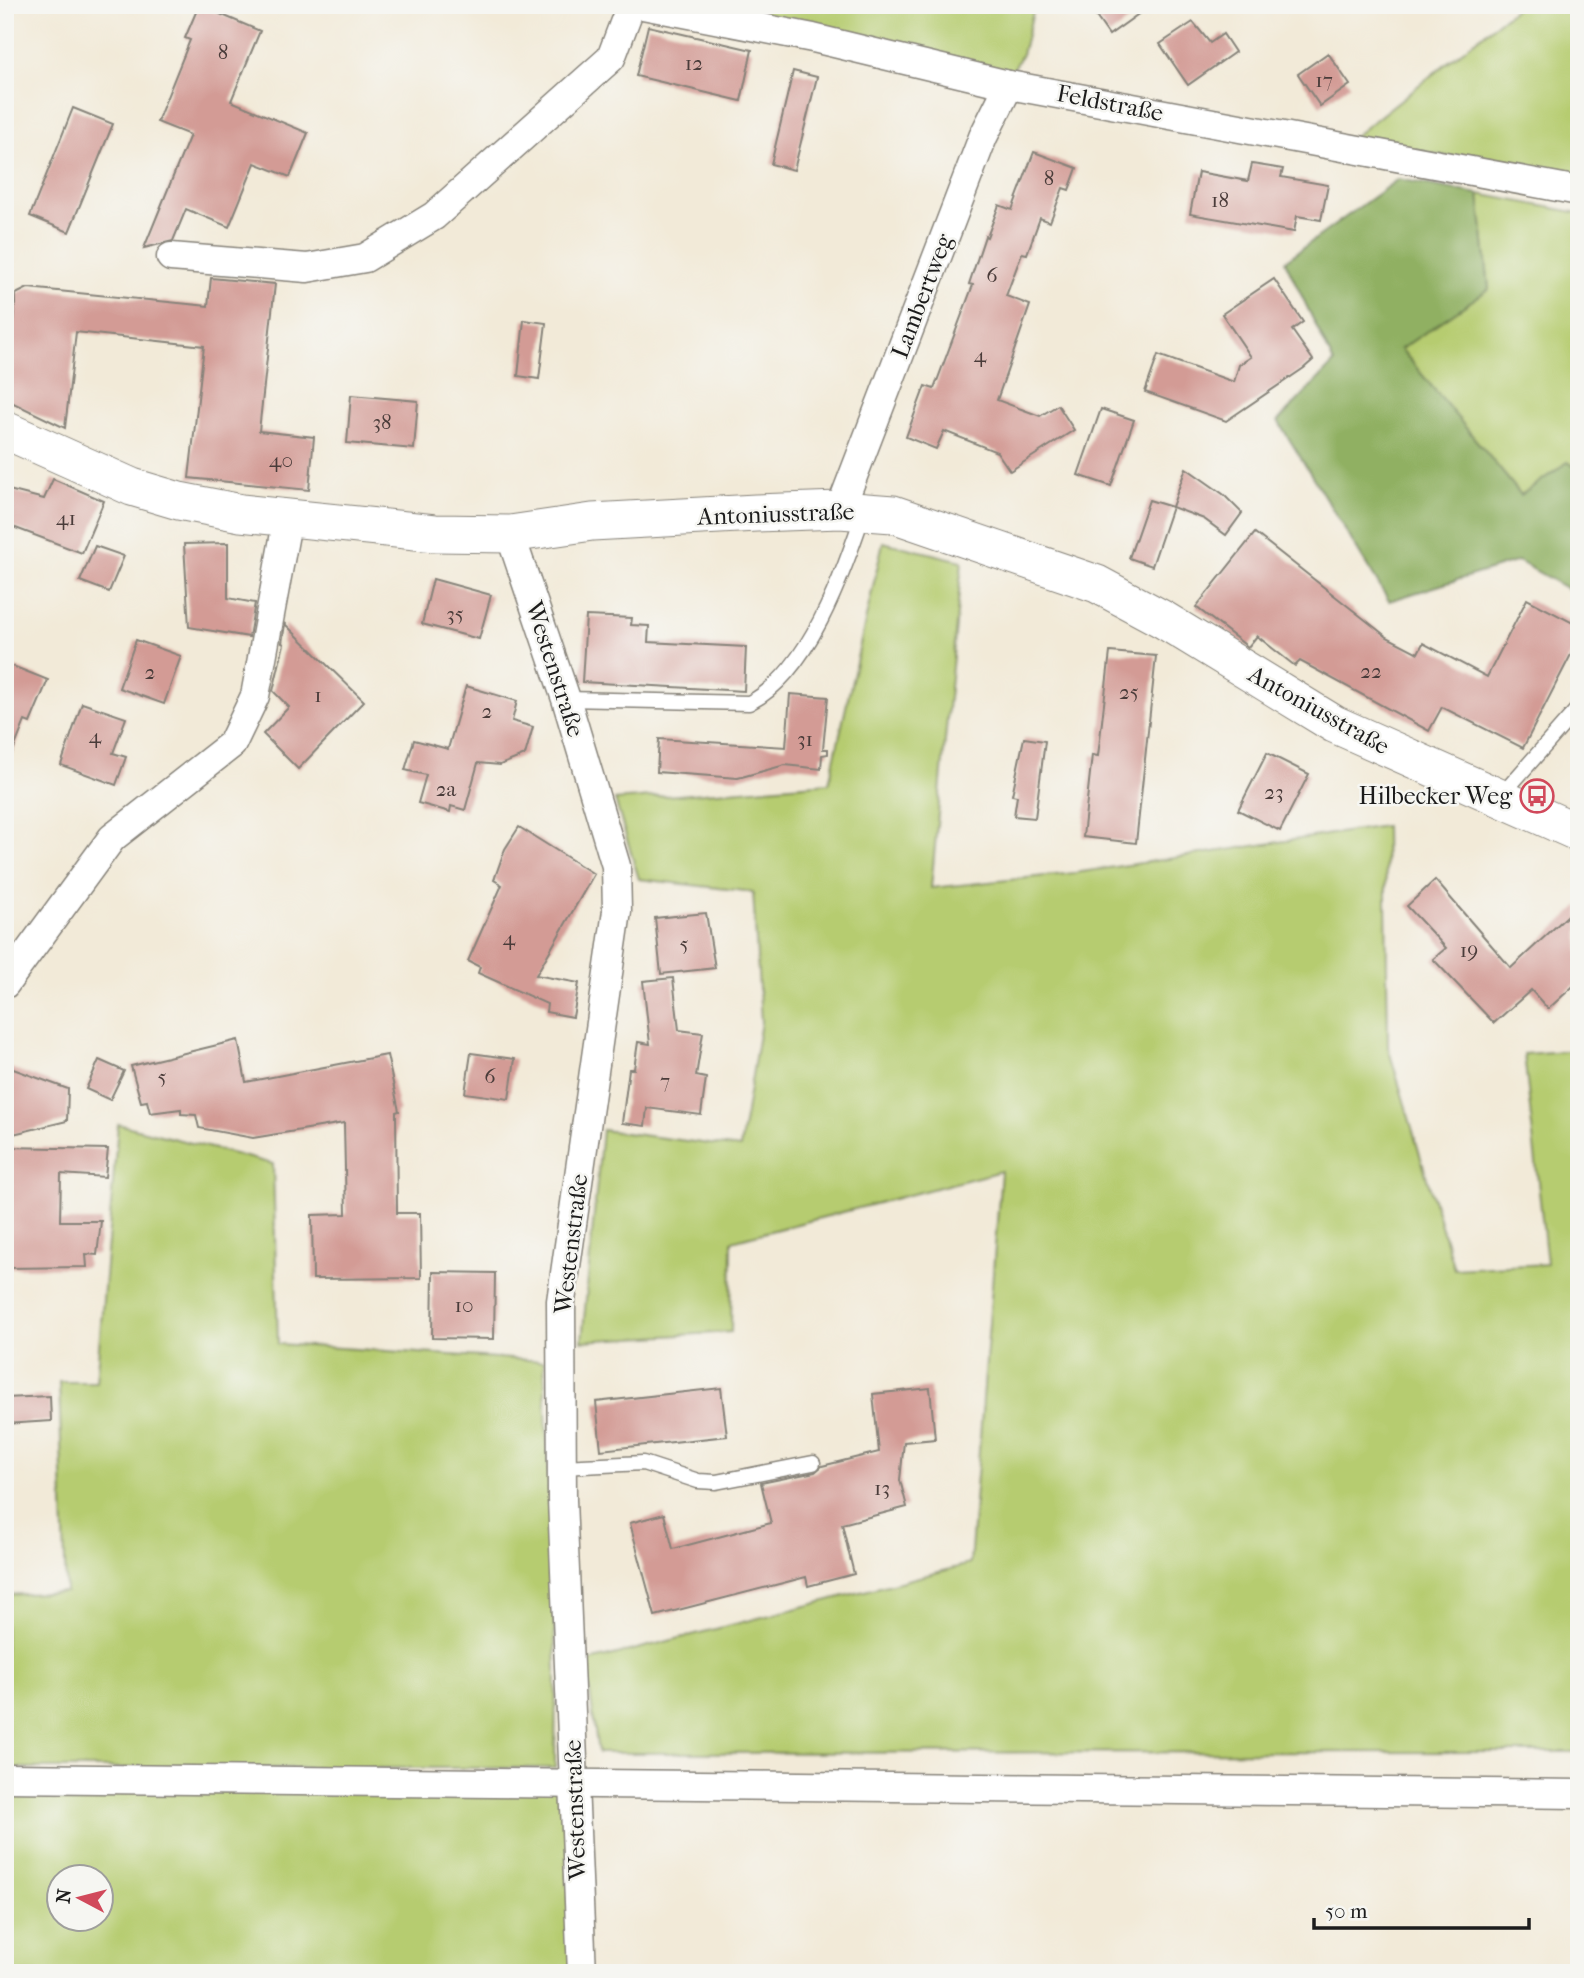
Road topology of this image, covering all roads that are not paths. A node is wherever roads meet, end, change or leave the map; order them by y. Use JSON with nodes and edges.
{"nodes":[{"id":1,"x":631,"y":5,"type":"edge"},
{"id":2,"x":643,"y":5,"type":"edge"},
{"id":3,"x":1009,"y":85,"type":"junction"},
{"id":4,"x":1579,"y":191,"type":"edge"},
{"id":5,"x":171,"y":257,"type":"dead end"},
{"id":6,"x":5,"y":430,"type":"edge"},
{"id":7,"x":852,"y":510,"type":"junction"},
{"id":8,"x":288,"y":517,"type":"junction"},
{"id":9,"x":510,"y":534,"type":"junction"},
{"id":10,"x":566,"y":699,"type":"junction"},
{"id":11,"x":1579,"y":707,"type":"edge"},
{"id":12,"x":1498,"y":799,"type":"junction"},
{"id":13,"x":1579,"y":833,"type":"edge"},
{"id":14,"x":5,"y":984,"type":"edge"},
{"id":15,"x":813,"y":1463,"type":"dead end"},
{"id":16,"x":562,"y":1467,"type":"junction"},
{"id":17,"x":5,"y":1778,"type":"edge"},
{"id":18,"x":573,"y":1785,"type":"junction"},
{"id":19,"x":1579,"y":1794,"type":"edge"},
{"id":20,"x":582,"y":1973,"type":"edge"}],
"edges":[{"from":1,"to":5,"type":"street"},
{"from":2,"to":3,"type":"street","name":"Feldstraße"},
{"from":3,"to":4,"type":"street","name":"Feldstraße"},
{"from":3,"to":7,"type":"street","name":"Lambertweg"},
{"from":6,"to":8,"type":"street","name":"Antoniusstraße"},
{"from":7,"to":9,"type":"street","name":"Antoniusstraße"},
{"from":7,"to":10,"type":"lane"},
{"from":7,"to":12,"type":"street","name":"Antoniusstraße"},
{"from":8,"to":9,"type":"street","name":"Antoniusstraße"},
{"from":8,"to":14,"type":"street"},
{"from":9,"to":10,"type":"street","name":"Westenstraße"},
{"from":10,"to":16,"type":"street","name":"Westenstraße"},
{"from":11,"to":12,"type":"lane"},
{"from":12,"to":13,"type":"street","name":"Antoniusstraße"},
{"from":15,"to":16,"type":"lane"},
{"from":16,"to":18,"type":"street","name":"Westenstraße"},
{"from":17,"to":18,"type":"street"},
{"from":18,"to":19,"type":"street"},
{"from":18,"to":20,"type":"street","name":"Westenstraße"}]}
